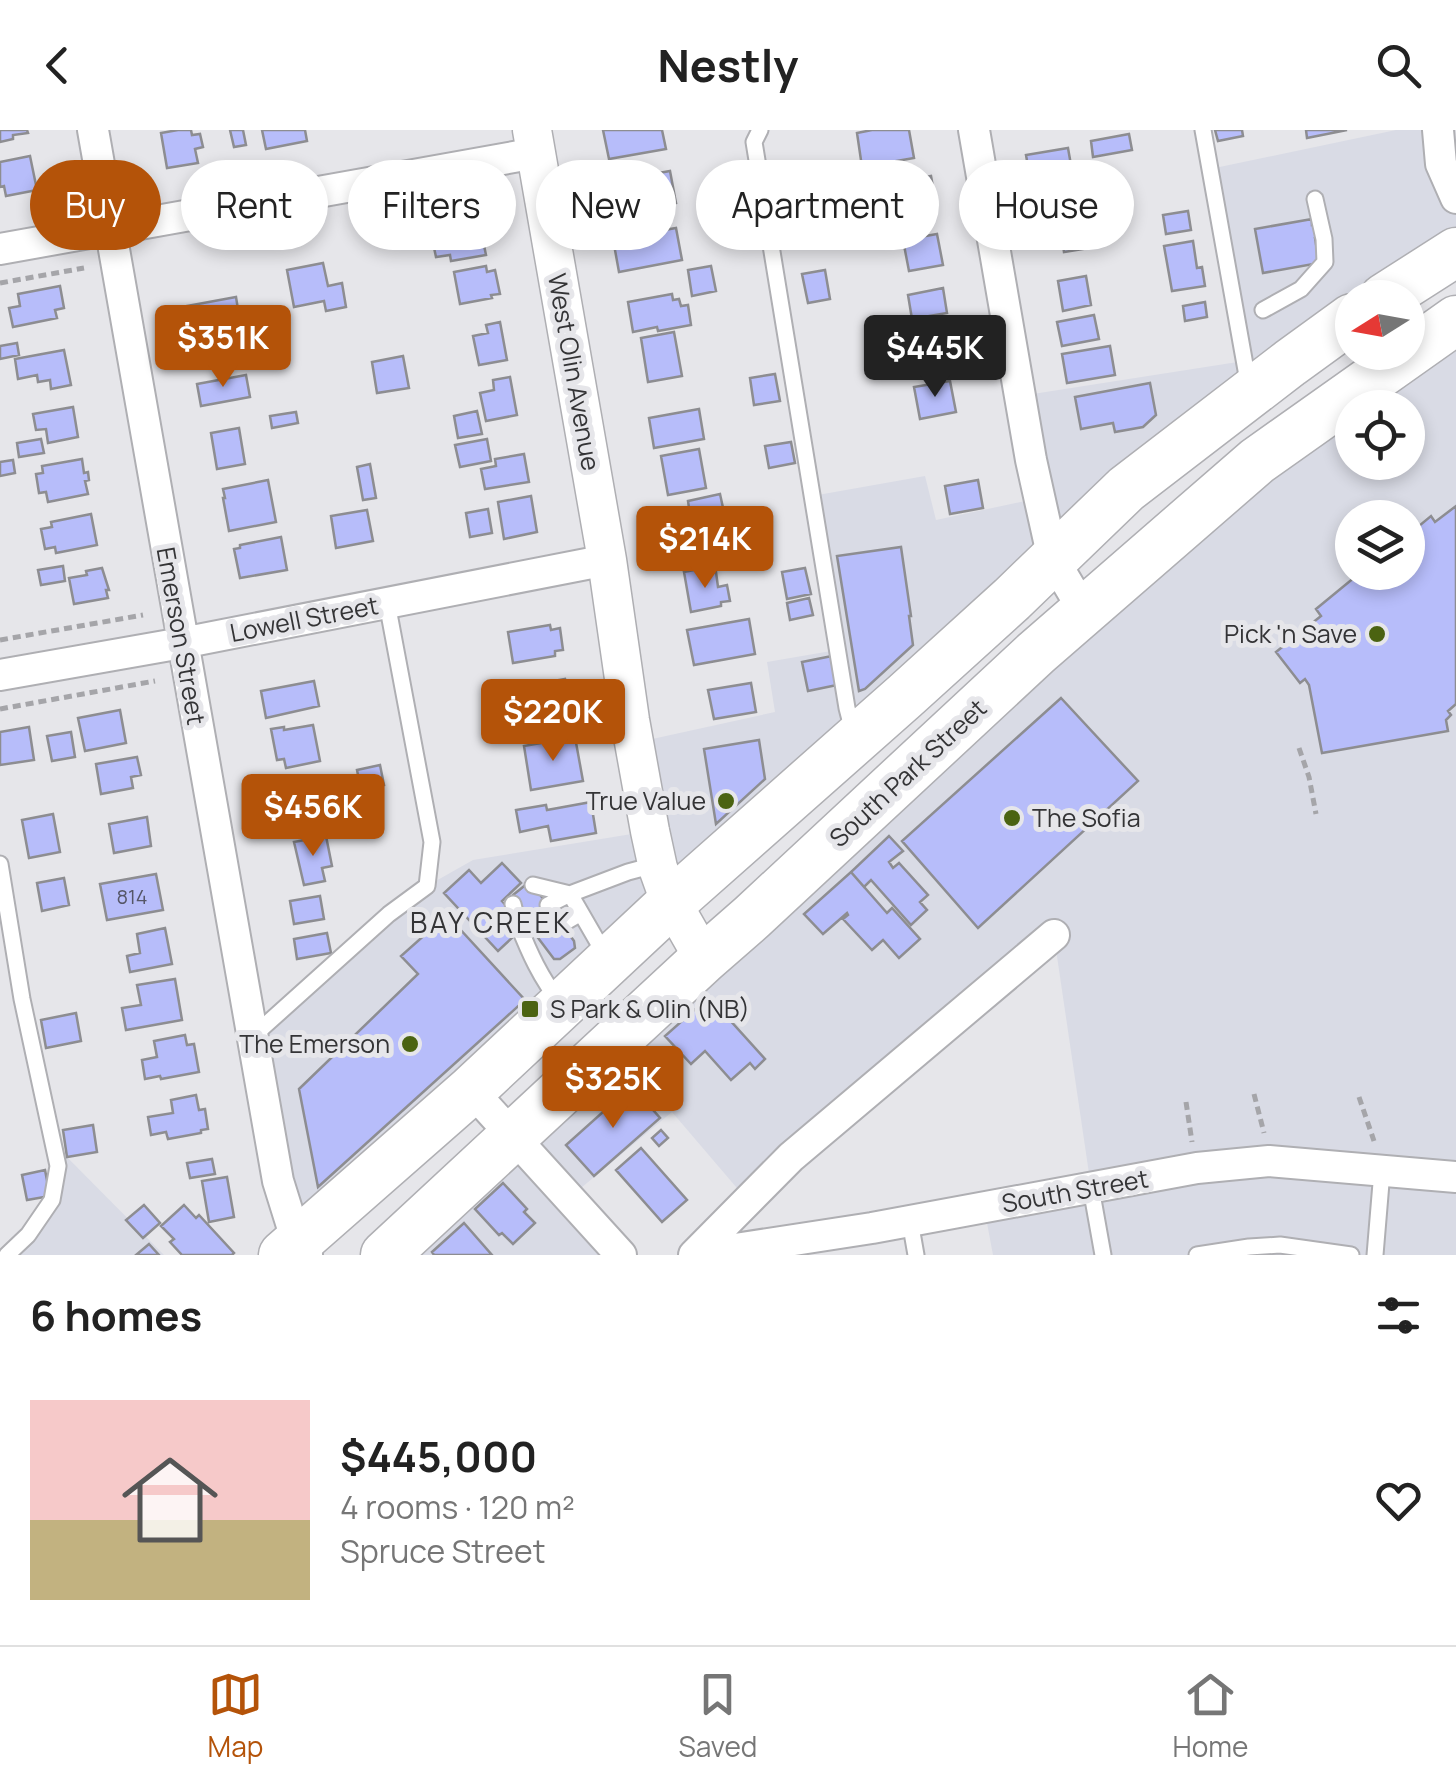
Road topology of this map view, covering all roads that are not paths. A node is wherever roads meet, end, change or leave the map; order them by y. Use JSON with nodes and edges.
{"nodes":[{"id":1,"x":93,"y":130,"type":"edge"},
{"id":2,"x":760,"y":130,"type":"edge"},
{"id":3,"x":974,"y":130,"type":"edge"},
{"id":4,"x":1203,"y":130,"type":"edge"},
{"id":5,"x":1438,"y":130,"type":"edge"},
{"id":6,"x":534,"y":141,"type":"edge"},
{"id":7,"x":98,"y":160,"type":"edge"},
{"id":8,"x":1456,"y":198,"type":"edge"},
{"id":9,"x":1315,"y":199,"type":"dead end"},
{"id":10,"x":161,"y":218,"type":"edge"},
{"id":11,"x":30,"y":244,"type":"edge"},
{"id":12,"x":0,"y":249,"type":"edge"},
{"id":13,"x":114,"y":250,"type":"edge"},
{"id":14,"x":1456,"y":252,"type":"edge"},
{"id":15,"x":1412,"y":280,"type":"edge"},
{"id":16,"x":1263,"y":310,"type":"dead end"},
{"id":17,"x":1456,"y":320,"type":"edge"},
{"id":18,"x":1335,"y":330,"type":"edge"},
{"id":19,"x":1250,"y":393,"type":"junction"},
{"id":20,"x":1054,"y":559,"type":"junction"},
{"id":21,"x":606,"y":560,"type":"junction"},
{"id":22,"x":387,"y":603,"type":"junction"},
{"id":23,"x":1084,"y":610,"type":"junction"},
{"id":24,"x":182,"y":643,"type":"junction"},
{"id":25,"x":0,"y":675,"type":"edge"},
{"id":26,"x":856,"y":741,"type":"junction"},
{"id":27,"x":0,"y":864,"type":"edge"},
{"id":28,"x":664,"y":884,"type":"junction"},
{"id":29,"x":534,"y":885,"type":"dead end"},
{"id":30,"x":570,"y":894,"type":"junction"},
{"id":31,"x":513,"y":904,"type":"dead end"},
{"id":32,"x":548,"y":905,"type":"dead end"},
{"id":33,"x":581,"y":913,"type":"junction"},
{"id":34,"x":562,"y":924,"type":"dead end"},
{"id":35,"x":1054,"y":935,"type":"dead end"},
{"id":36,"x":591,"y":944,"type":"junction"},
{"id":37,"x":553,"y":957,"type":"dead end"},
{"id":38,"x":704,"y":958,"type":"junction"},
{"id":39,"x":550,"y":988,"type":"junction"},
{"id":40,"x":252,"y":1038,"type":"junction"},
{"id":41,"x":471,"y":1090,"type":"junction"},
{"id":42,"x":512,"y":1136,"type":"junction"},
{"id":43,"x":1378,"y":1156,"type":"junction"},
{"id":44,"x":1456,"y":1177,"type":"edge"},
{"id":45,"x":1091,"y":1188,"type":"junction"},
{"id":46,"x":910,"y":1221,"type":"junction"},
{"id":47,"x":296,"y":1251,"type":"edge"},
{"id":48,"x":7,"y":1255,"type":"edge"},
{"id":49,"x":385,"y":1255,"type":"edge"},
{"id":50,"x":622,"y":1255,"type":"edge"},
{"id":51,"x":695,"y":1255,"type":"edge"},
{"id":52,"x":916,"y":1255,"type":"edge"},
{"id":53,"x":1104,"y":1255,"type":"edge"},
{"id":54,"x":1197,"y":1255,"type":"edge"},
{"id":55,"x":1351,"y":1255,"type":"edge"},
{"id":56,"x":1375,"y":1255,"type":"edge"}],
"edges":[{"from":1,"to":7,"type":"street","name":"Emerson Street"},
{"from":2,"to":26,"type":"lane"},
{"from":3,"to":20,"type":"street"},
{"from":4,"to":19,"type":"lane"},
{"from":5,"to":8,"type":"street"},
{"from":6,"to":10,"type":"street"},
{"from":6,"to":21,"type":"street","name":"West Olin Avenue"},
{"from":9,"to":16,"type":"lane"},
{"from":11,"to":12,"type":"street"},
{"from":13,"to":24,"type":"street","name":"Emerson Street"},
{"from":14,"to":15,"type":"main road"},
{"from":17,"to":23,"type":"main road","name":"South Park Street"},
{"from":18,"to":19,"type":"main road"},
{"from":19,"to":20,"type":"main road"},
{"from":20,"to":23,"type":"street"},
{"from":20,"to":26,"type":"main road"},
{"from":21,"to":22,"type":"street","name":"Lowell Street"},
{"from":21,"to":28,"type":"street","name":"West Olin Avenue"},
{"from":22,"to":24,"type":"street","name":"Lowell Street"},
{"from":22,"to":40,"type":"lane"},
{"from":23,"to":38,"type":"main road","name":"South Park Street"},
{"from":24,"to":25,"type":"street","name":"Lowell Street"},
{"from":24,"to":40,"type":"street","name":"Emerson Street"},
{"from":26,"to":28,"type":"main road"},
{"from":27,"to":48,"type":"lane"},
{"from":28,"to":30,"type":"lane"},
{"from":28,"to":36,"type":"main road"},
{"from":28,"to":38,"type":"street","name":"West Olin Avenue"},
{"from":29,"to":30,"type":"lane"},
{"from":30,"to":32,"type":"lane"},
{"from":30,"to":33,"type":"lane"},
{"from":31,"to":39,"type":"lane"},
{"from":33,"to":34,"type":"lane"},
{"from":33,"to":36,"type":"lane"},
{"from":35,"to":51,"type":"street"},
{"from":36,"to":39,"type":"main road"},
{"from":37,"to":39,"type":"lane"},
{"from":38,"to":42,"type":"main road","name":"South Park Street"},
{"from":39,"to":41,"type":"main road"},
{"from":40,"to":47,"type":"street","name":"Emerson Street"},
{"from":41,"to":42,"type":"street"},
{"from":41,"to":47,"type":"main road"},
{"from":42,"to":49,"type":"main road","name":"South Park Street"},
{"from":42,"to":50,"type":"street"},
{"from":43,"to":44,"type":"street","name":"South Street"},
{"from":43,"to":45,"type":"street","name":"South Street"},
{"from":43,"to":56,"type":"lane"},
{"from":45,"to":46,"type":"street","name":"South Street"},
{"from":45,"to":53,"type":"lane"},
{"from":46,"to":51,"type":"street","name":"South Street"},
{"from":46,"to":52,"type":"lane"},
{"from":54,"to":55,"type":"lane"}]}
